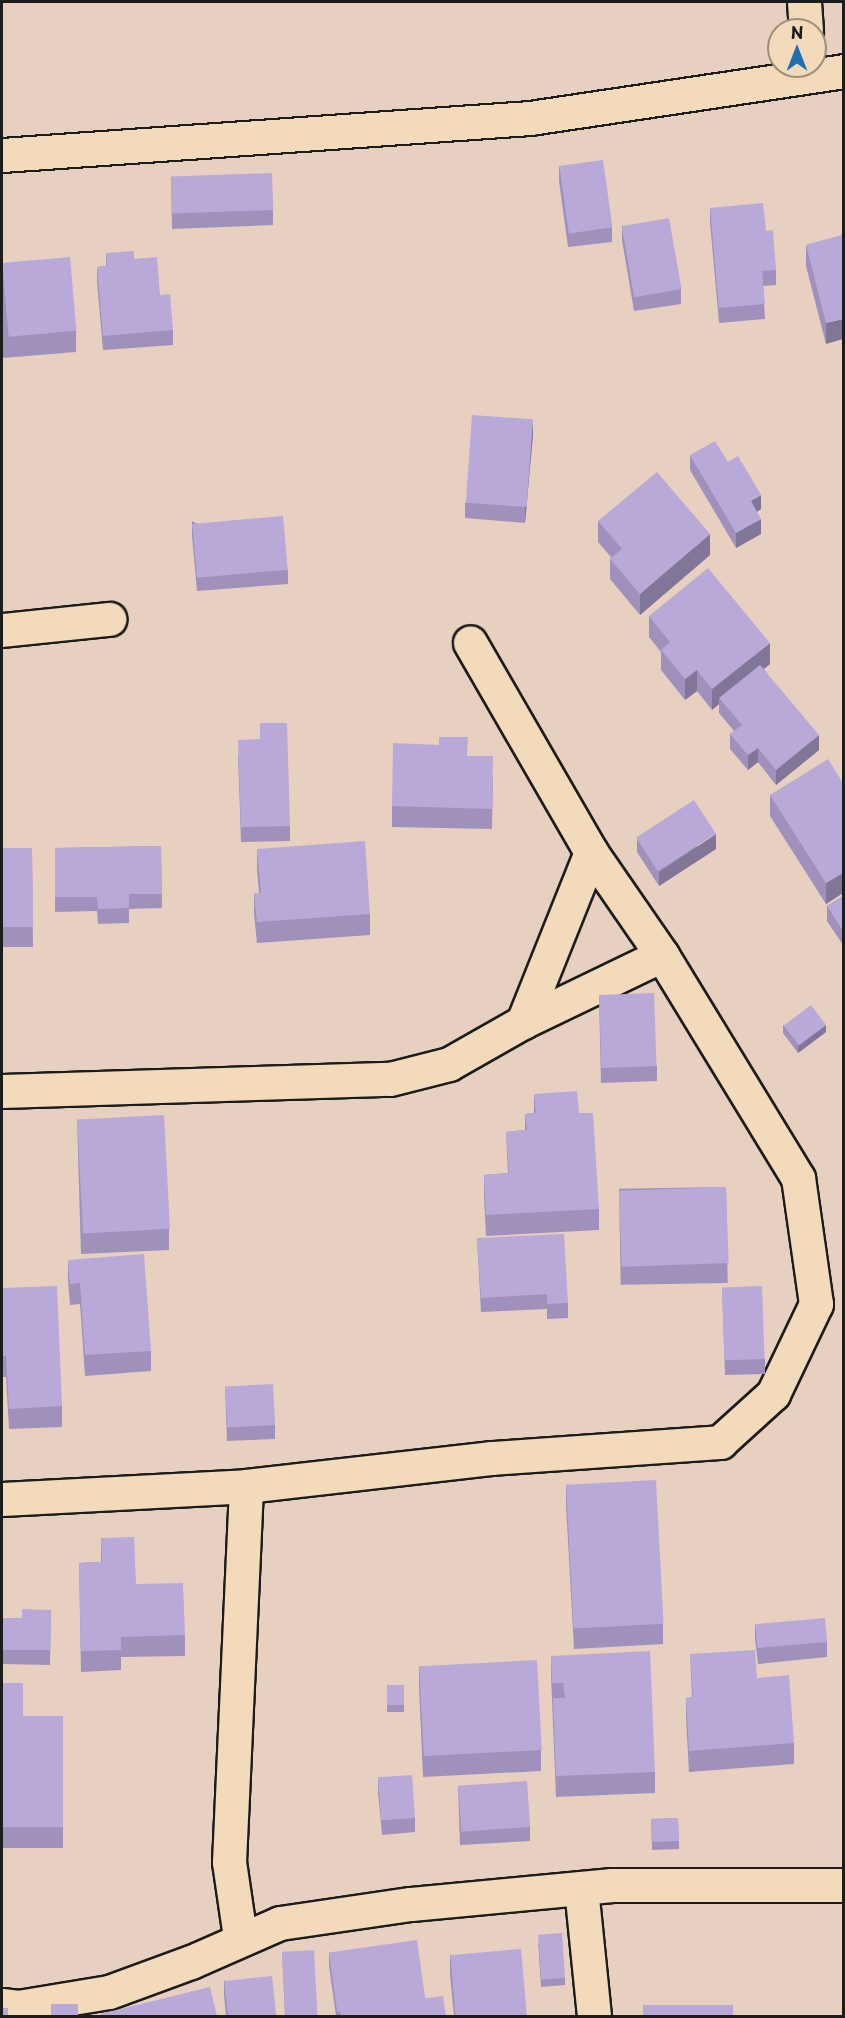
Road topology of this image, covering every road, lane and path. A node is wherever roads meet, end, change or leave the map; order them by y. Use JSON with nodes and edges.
{"nodes":[{"id":1,"x":804,"y":2,"type":"edge"},
{"id":2,"x":805,"y":18,"type":"edge"},
{"id":3,"x":827,"y":71,"type":"edge"},
{"id":4,"x":843,"y":71,"type":"edge"},
{"id":5,"x":767,"y":77,"type":"edge"},
{"id":6,"x":2,"y":155,"type":"edge"},
{"id":7,"x":109,"y":619,"type":"dead end"},
{"id":8,"x":2,"y":630,"type":"edge"},
{"id":9,"x":470,"y":642,"type":"dead end"},
{"id":10,"x":591,"y":852,"type":"junction"},
{"id":11,"x":662,"y":955,"type":"junction"},
{"id":12,"x":523,"y":1022,"type":"junction"},
{"id":13,"x":2,"y":1091,"type":"edge"},
{"id":14,"x":246,"y":1486,"type":"junction"},
{"id":15,"x":2,"y":1498,"type":"edge"},
{"id":16,"x":843,"y":1885,"type":"edge"},
{"id":17,"x":581,"y":1888,"type":"junction"},
{"id":18,"x":240,"y":1937,"type":"junction"},
{"id":19,"x":13,"y":2010,"type":"edge"},
{"id":20,"x":594,"y":2016,"type":"edge"}],
"edges":[{"from":1,"to":2,"type":"street"},
{"from":3,"to":4,"type":"street"},
{"from":5,"to":6,"type":"street"},
{"from":7,"to":8,"type":"street"},
{"from":9,"to":10,"type":"street"},
{"from":10,"to":11,"type":"street"},
{"from":10,"to":12,"type":"street"},
{"from":11,"to":12,"type":"street"},
{"from":11,"to":14,"type":"street"},
{"from":12,"to":13,"type":"street"},
{"from":14,"to":15,"type":"street"},
{"from":14,"to":18,"type":"street"},
{"from":16,"to":17,"type":"street"},
{"from":17,"to":18,"type":"street"},
{"from":17,"to":20,"type":"street"},
{"from":18,"to":19,"type":"street"}]}
